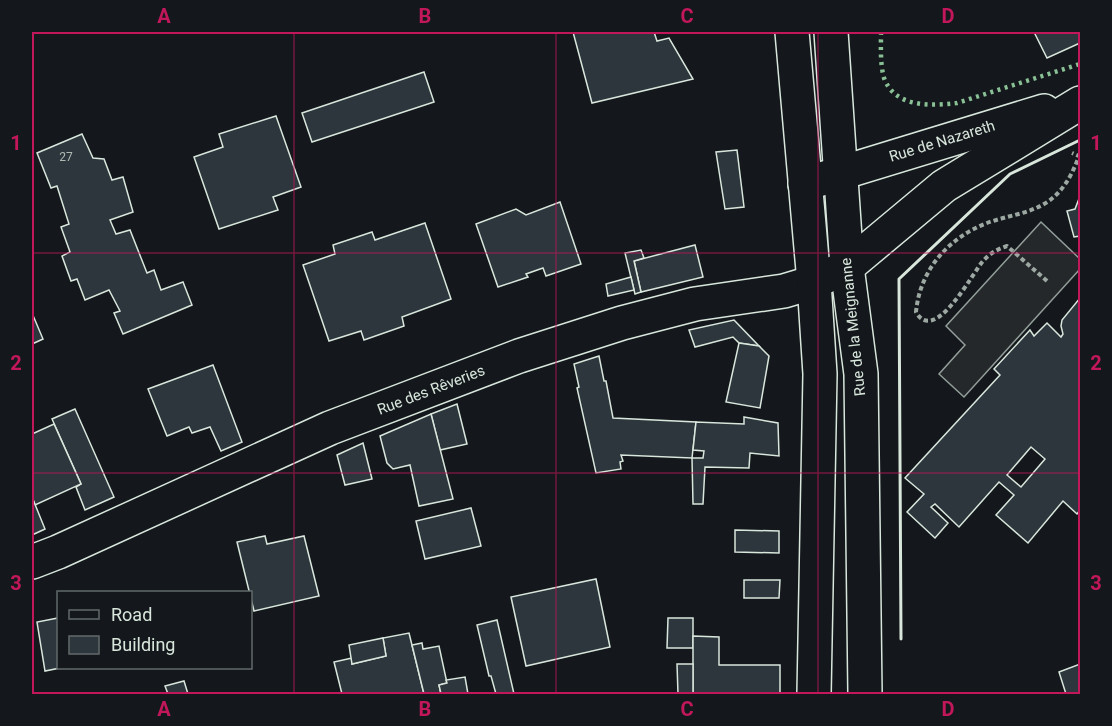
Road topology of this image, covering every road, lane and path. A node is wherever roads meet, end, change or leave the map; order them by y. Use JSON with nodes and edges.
{"nodes":[{"id":1,"x":792,"y":32,"type":"edge"},
{"id":2,"x":831,"y":32,"type":"edge"},
{"id":3,"x":1080,"y":102,"type":"edge"},
{"id":4,"x":1071,"y":153,"type":"dead end"},
{"id":5,"x":840,"y":173,"type":"junction"},
{"id":6,"x":805,"y":184,"type":"junction"},
{"id":7,"x":847,"y":267,"type":"junction"},
{"id":8,"x":1047,"y":281,"type":"dead end"},
{"id":9,"x":814,"y":282,"type":"junction"},
{"id":10,"x":32,"y":562,"type":"edge"},
{"id":11,"x":814,"y":694,"type":"edge"},
{"id":12,"x":865,"y":694,"type":"edge"}],
"edges":[{"from":1,"to":6,"type":"street"},
{"from":2,"to":5,"type":"street","name":"Rue de la Meignanne"},
{"from":3,"to":5,"type":"street","name":"Rue de Nazareth"},
{"from":3,"to":7,"type":"street","name":"Rue de Nazareth"},
{"from":4,"to":8,"type":"path"},
{"from":5,"to":6,"type":"street","name":"Rue de Nazareth"},
{"from":5,"to":7,"type":"street","name":"Rue de la Meignanne"},
{"from":6,"to":9,"type":"street"},
{"from":7,"to":9,"type":"street","name":"Rue des Rêveries"},
{"from":7,"to":12,"type":"street","name":"Rue de la Meignanne"},
{"from":9,"to":10,"type":"street","name":"Rue des Rêveries"},
{"from":9,"to":11,"type":"street"}]}
